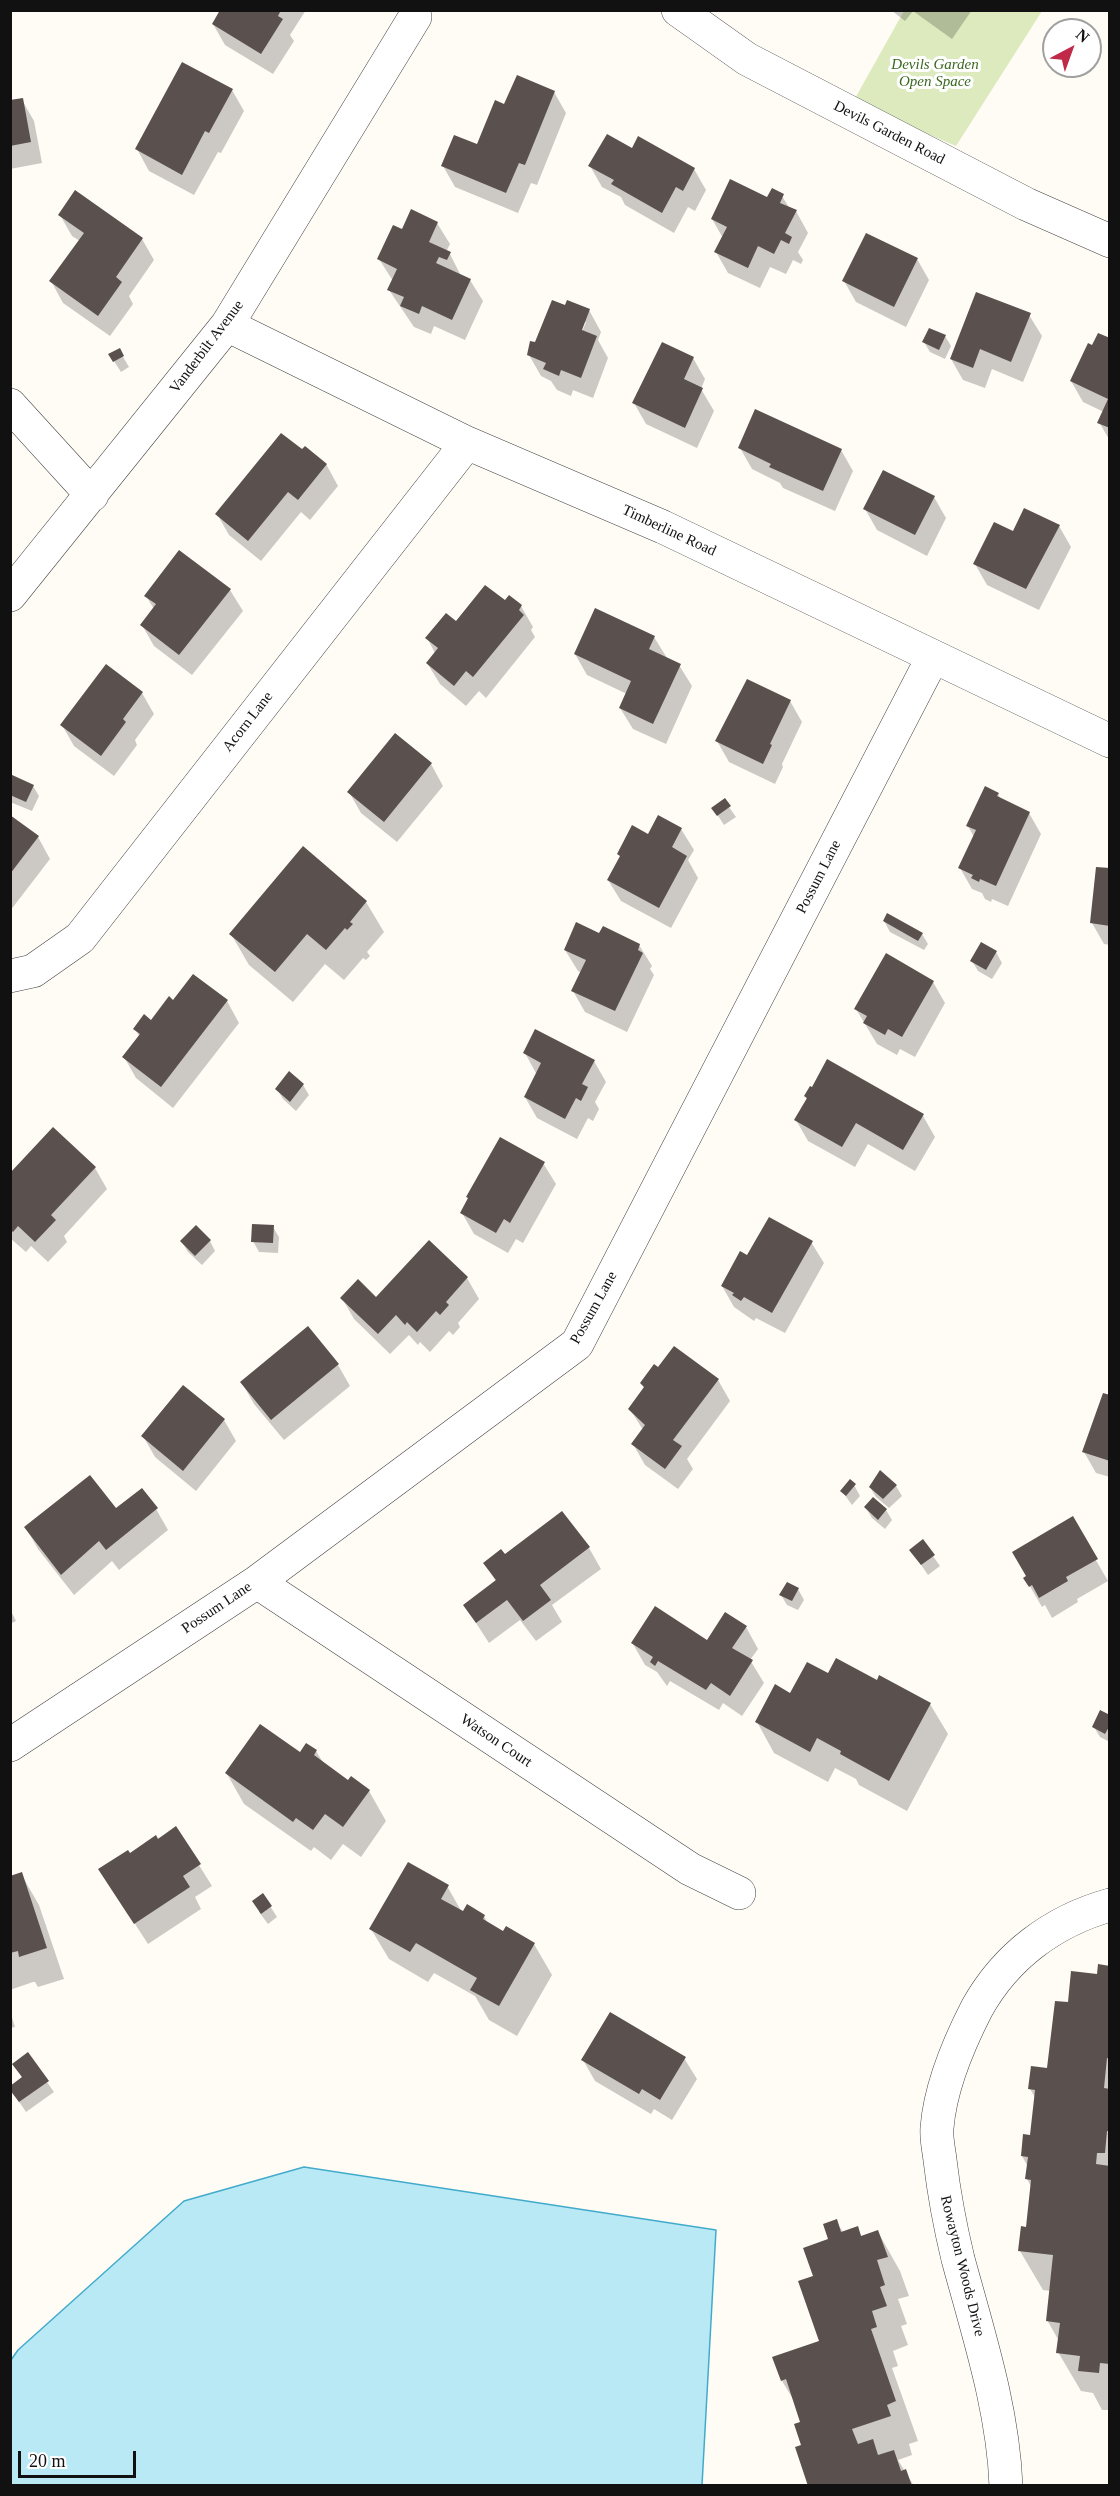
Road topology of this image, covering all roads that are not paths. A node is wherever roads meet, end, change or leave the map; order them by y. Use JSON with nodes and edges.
{"nodes":[{"id":1,"x":678,"y":10,"type":"edge"},
{"id":2,"x":415,"y":17,"type":"dead end"},
{"id":3,"x":1110,"y":241,"type":"edge"},
{"id":4,"x":227,"y":325,"type":"junction"},
{"id":5,"x":10,"y":405,"type":"edge"},
{"id":6,"x":467,"y":443,"type":"junction"},
{"id":7,"x":92,"y":495,"type":"junction"},
{"id":8,"x":10,"y":595,"type":"edge"},
{"id":9,"x":933,"y":657,"type":"junction"},
{"id":10,"x":1110,"y":741,"type":"edge"},
{"id":11,"x":10,"y":976,"type":"edge"},
{"id":12,"x":257,"y":1582,"type":"junction"},
{"id":13,"x":10,"y":1745,"type":"edge"},
{"id":14,"x":739,"y":1893,"type":"dead end"},
{"id":15,"x":1110,"y":1905,"type":"edge"},
{"id":16,"x":1006,"y":2486,"type":"edge"}],
"edges":[{"from":1,"to":3,"type":"street","name":"Devils Garden Road"},
{"from":2,"to":4,"type":"street","name":"Vanderbilt Avenue"},
{"from":4,"to":6,"type":"street","name":"Timberline Road"},
{"from":4,"to":7,"type":"street","name":"Vanderbilt Avenue"},
{"from":5,"to":7,"type":"street"},
{"from":6,"to":9,"type":"street","name":"Timberline Road"},
{"from":6,"to":11,"type":"street","name":"Acorn Lane"},
{"from":7,"to":8,"type":"street","name":"Vanderbilt Avenue"},
{"from":9,"to":10,"type":"street","name":"Timberline Road"},
{"from":9,"to":12,"type":"street","name":"Possum Lane"},
{"from":12,"to":13,"type":"street","name":"Possum Lane"},
{"from":12,"to":14,"type":"street","name":"Watson Court"},
{"from":15,"to":16,"type":"street","name":"Rowayton Woods Drive"}]}
